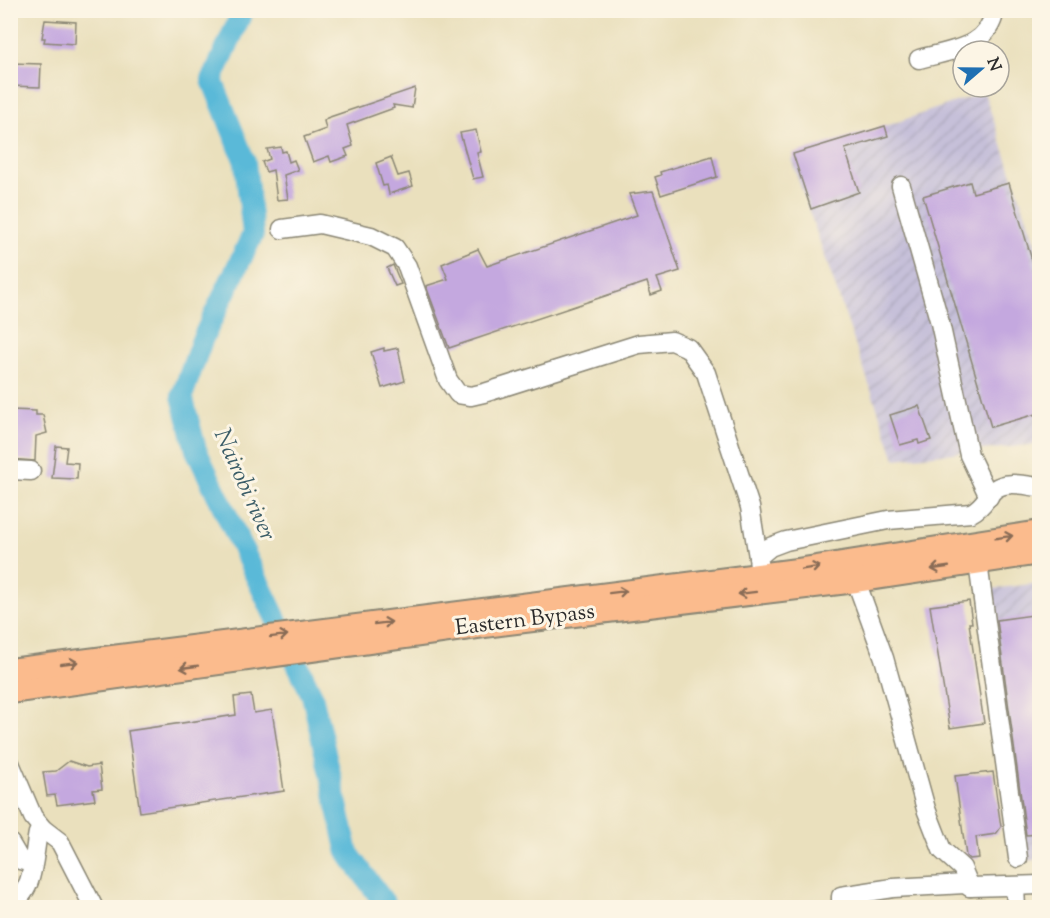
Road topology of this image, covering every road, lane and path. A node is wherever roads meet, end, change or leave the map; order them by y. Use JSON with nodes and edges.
{"nodes":[{"id":1,"x":995,"y":10,"type":"edge"},
{"id":2,"x":919,"y":59,"type":"dead end"},
{"id":3,"x":901,"y":186,"type":"dead end"},
{"id":4,"x":282,"y":229,"type":"dead end"},
{"id":5,"x":10,"y":470,"type":"edge"},
{"id":6,"x":31,"y":471,"type":"dead end"},
{"id":7,"x":1040,"y":487,"type":"edge"},
{"id":8,"x":989,"y":497,"type":"junction"},
{"id":9,"x":750,"y":507,"type":"junction"},
{"id":10,"x":1040,"y":532,"type":"edge"},
{"id":11,"x":786,"y":541,"type":"junction"},
{"id":12,"x":1040,"y":553,"type":"edge"},
{"id":13,"x":978,"y":563,"type":"junction"},
{"id":14,"x":759,"y":566,"type":"junction"},
{"id":15,"x":856,"y":581,"type":"junction"},
{"id":16,"x":328,"y":638,"type":"junction"},
{"id":17,"x":10,"y":670,"type":"edge"},
{"id":18,"x":10,"y":692,"type":"edge"},
{"id":19,"x":10,"y":763,"type":"edge"},
{"id":20,"x":43,"y":829,"type":"junction"},
{"id":21,"x":10,"y":843,"type":"edge"},
{"id":22,"x":1018,"y":858,"type":"dead end"},
{"id":23,"x":32,"y":863,"type":"junction"},
{"id":24,"x":1040,"y":885,"type":"edge"},
{"id":25,"x":970,"y":887,"type":"junction"},
{"id":26,"x":1015,"y":887,"type":"junction"},
{"id":27,"x":10,"y":903,"type":"edge"},
{"id":28,"x":94,"y":908,"type":"edge"},
{"id":29,"x":842,"y":908,"type":"edge"},
{"id":30,"x":1016,"y":908,"type":"edge"}],
"edges":[{"from":1,"to":2,"type":"street"},
{"from":3,"to":8,"type":"street"},
{"from":4,"to":9,"type":"street"},
{"from":5,"to":6,"type":"street"},
{"from":7,"to":8,"type":"street"},
{"from":8,"to":11,"type":"street"},
{"from":9,"to":11,"type":"street"},
{"from":9,"to":14,"type":"street"},
{"from":14,"to":10,"type":"main road","name":"Eastern Bypass","one_way":true},
{"from":11,"to":14,"type":"street"},
{"from":12,"to":13,"type":"main road","name":"Eastern Bypass"},
{"from":13,"to":15,"type":"main road","name":"Eastern Bypass","one_way":true},
{"from":13,"to":22,"type":"street"},
{"from":16,"to":14,"type":"main road","name":"Eastern Bypass","one_way":true},
{"from":15,"to":16,"type":"main road","name":"Eastern Bypass","one_way":true},
{"from":15,"to":25,"type":"street"},
{"from":17,"to":16,"type":"main road","name":"Eastern Bypass","one_way":true},
{"from":16,"to":18,"type":"main road","name":"Eastern Bypass","one_way":true},
{"from":19,"to":20,"type":"street"},
{"from":20,"to":23,"type":"street"},
{"from":20,"to":28,"type":"street"},
{"from":21,"to":23,"type":"street"},
{"from":23,"to":27,"type":"street"},
{"from":24,"to":26,"type":"street"},
{"from":25,"to":26,"type":"street"},
{"from":25,"to":29,"type":"street"},
{"from":26,"to":30,"type":"street"}]}
